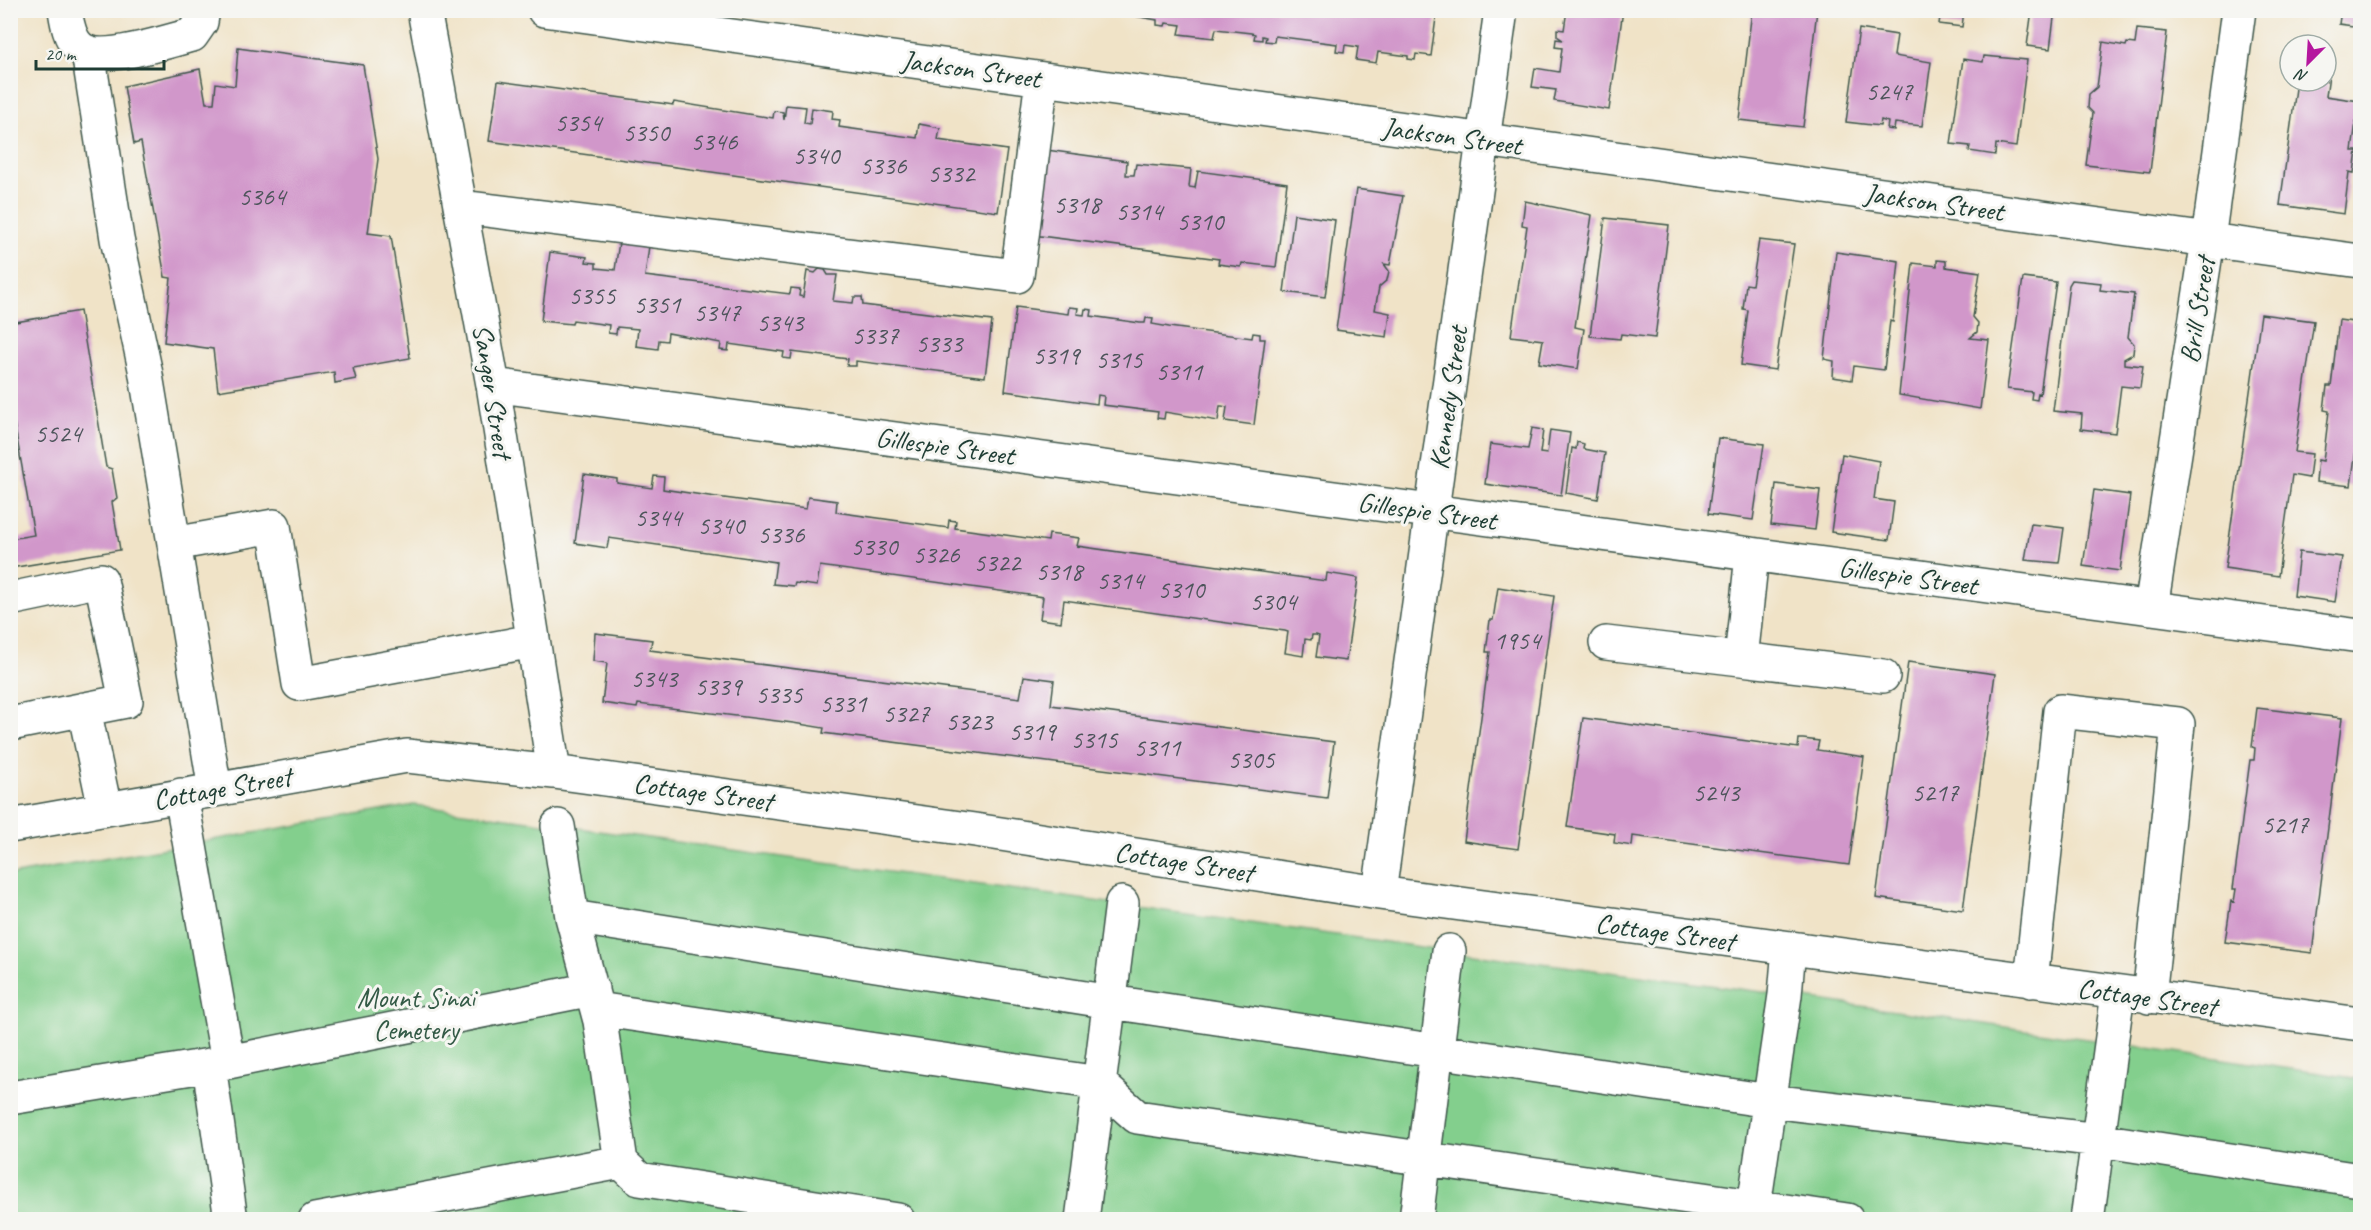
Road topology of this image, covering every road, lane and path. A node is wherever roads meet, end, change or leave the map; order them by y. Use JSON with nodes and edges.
{"nodes":[{"id":1,"x":65,"y":10,"type":"edge"},
{"id":2,"x":203,"y":10,"type":"edge"},
{"id":3,"x":424,"y":10,"type":"edge"},
{"id":4,"x":544,"y":10,"type":"edge"},
{"id":5,"x":1501,"y":10,"type":"edge"},
{"id":6,"x":2239,"y":10,"type":"edge"},
{"id":7,"x":88,"y":52,"type":"junction"},
{"id":8,"x":1042,"y":79,"type":"junction"},
{"id":9,"x":1484,"y":140,"type":"junction"},
{"id":10,"x":462,"y":207,"type":"junction"},
{"id":11,"x":2208,"y":240,"type":"junction"},
{"id":12,"x":2361,"y":261,"type":"edge"},
{"id":13,"x":493,"y":385,"type":"junction"},
{"id":14,"x":1433,"y":512,"type":"junction"},
{"id":15,"x":174,"y":544,"type":"junction"},
{"id":16,"x":1752,"y":555,"type":"junction"},
{"id":17,"x":10,"y":599,"type":"edge"},
{"id":18,"x":2151,"y":608,"type":"junction"},
{"id":19,"x":2361,"y":636,"type":"edge"},
{"id":20,"x":533,"y":640,"type":"junction"},
{"id":21,"x":1606,"y":643,"type":"dead end"},
{"id":22,"x":1741,"y":659,"type":"junction"},
{"id":23,"x":1883,"y":676,"type":"dead end"},
{"id":24,"x":84,"y":709,"type":"junction"},
{"id":25,"x":10,"y":724,"type":"edge"},
{"id":26,"x":554,"y":772,"type":"junction"},
{"id":27,"x":215,"y":790,"type":"junction"},
{"id":28,"x":181,"y":795,"type":"junction"},
{"id":29,"x":105,"y":809,"type":"junction"},
{"id":30,"x":10,"y":826,"type":"edge"},
{"id":31,"x":558,"y":826,"type":"dead end"},
{"id":32,"x":1379,"y":893,"type":"junction"},
{"id":33,"x":1122,"y":903,"type":"dead end"},
{"id":34,"x":572,"y":917,"type":"junction"},
{"id":35,"x":1789,"y":948,"type":"junction"},
{"id":36,"x":1449,"y":951,"type":"dead end"},
{"id":37,"x":2031,"y":981,"type":"junction"},
{"id":38,"x":2133,"y":995,"type":"junction"},
{"id":39,"x":594,"y":999,"type":"junction"},
{"id":40,"x":1110,"y":1002,"type":"junction"},
{"id":41,"x":2361,"y":1024,"type":"edge"},
{"id":42,"x":1438,"y":1051,"type":"junction"},
{"id":43,"x":218,"y":1064,"type":"junction"},
{"id":44,"x":1099,"y":1083,"type":"junction"},
{"id":45,"x":10,"y":1098,"type":"edge"},
{"id":46,"x":1769,"y":1101,"type":"junction"},
{"id":47,"x":2099,"y":1140,"type":"junction"},
{"id":48,"x":1425,"y":1158,"type":"junction"},
{"id":49,"x":621,"y":1162,"type":"junction"},
{"id":50,"x":2361,"y":1180,"type":"edge"},
{"id":51,"x":1753,"y":1213,"type":"edge"},
{"id":52,"x":231,"y":1220,"type":"edge"},
{"id":53,"x":315,"y":1220,"type":"edge"},
{"id":54,"x":898,"y":1220,"type":"edge"},
{"id":55,"x":1082,"y":1220,"type":"edge"},
{"id":56,"x":1416,"y":1220,"type":"edge"},
{"id":57,"x":1847,"y":1220,"type":"edge"},
{"id":58,"x":2087,"y":1220,"type":"edge"}],
"edges":[{"from":1,"to":7,"type":"street"},
{"from":2,"to":7,"type":"street"},
{"from":3,"to":10,"type":"street","name":"Sanger Street"},
{"from":4,"to":8,"type":"street","name":"Jackson Street"},
{"from":5,"to":9,"type":"street","name":"Kennedy Street"},
{"from":6,"to":11,"type":"street","name":"Brill Street"},
{"from":7,"to":15,"type":"street"},
{"from":8,"to":9,"type":"street","name":"Jackson Street"},
{"from":8,"to":10,"type":"street"},
{"from":9,"to":11,"type":"street","name":"Jackson Street"},
{"from":9,"to":14,"type":"street","name":"Kennedy Street"},
{"from":10,"to":13,"type":"street","name":"Sanger Street"},
{"from":11,"to":12,"type":"street","name":"Jackson Street"},
{"from":11,"to":18,"type":"street","name":"Brill Street"},
{"from":13,"to":14,"type":"street","name":"Gillespie Street"},
{"from":13,"to":20,"type":"street","name":"Sanger Street"},
{"from":14,"to":16,"type":"street","name":"Gillespie Street"},
{"from":14,"to":32,"type":"street","name":"Kennedy Street"},
{"from":15,"to":20,"type":"street"},
{"from":15,"to":27,"type":"street"},
{"from":16,"to":18,"type":"street","name":"Gillespie Street"},
{"from":16,"to":22,"type":"street"},
{"from":17,"to":24,"type":"street"},
{"from":18,"to":19,"type":"street","name":"Gillespie Street"},
{"from":20,"to":26,"type":"street","name":"Sanger Street"},
{"from":21,"to":22,"type":"street"},
{"from":22,"to":23,"type":"street"},
{"from":24,"to":25,"type":"street"},
{"from":24,"to":29,"type":"street"},
{"from":26,"to":27,"type":"street","name":"Cottage Street"},
{"from":26,"to":32,"type":"street","name":"Cottage Street"},
{"from":27,"to":28,"type":"street","name":"Cottage Street"},
{"from":28,"to":29,"type":"street","name":"Cottage Street"},
{"from":28,"to":43,"type":"street"},
{"from":29,"to":30,"type":"street","name":"Cottage Street"},
{"from":31,"to":34,"type":"street"},
{"from":32,"to":35,"type":"street","name":"Cottage Street"},
{"from":33,"to":40,"type":"street"},
{"from":34,"to":39,"type":"street"},
{"from":34,"to":40,"type":"street"},
{"from":35,"to":37,"type":"street","name":"Cottage Street"},
{"from":35,"to":46,"type":"street"},
{"from":36,"to":42,"type":"street"},
{"from":37,"to":38,"type":"street","name":"Cottage Street"},
{"from":37,"to":38,"type":"street"},
{"from":38,"to":41,"type":"street","name":"Cottage Street"},
{"from":38,"to":47,"type":"street"},
{"from":39,"to":43,"type":"street"},
{"from":39,"to":44,"type":"street"},
{"from":39,"to":49,"type":"street"},
{"from":40,"to":42,"type":"street"},
{"from":40,"to":44,"type":"street"},
{"from":42,"to":46,"type":"street"},
{"from":42,"to":48,"type":"street"},
{"from":43,"to":45,"type":"street"},
{"from":43,"to":52,"type":"street"},
{"from":44,"to":48,"type":"street"},
{"from":44,"to":55,"type":"street"},
{"from":46,"to":47,"type":"street"},
{"from":46,"to":51,"type":"street"},
{"from":47,"to":50,"type":"street"},
{"from":47,"to":58,"type":"street"},
{"from":48,"to":51,"type":"street"},
{"from":48,"to":56,"type":"street"},
{"from":49,"to":53,"type":"street"},
{"from":49,"to":54,"type":"street"},
{"from":51,"to":57,"type":"street"}]}
